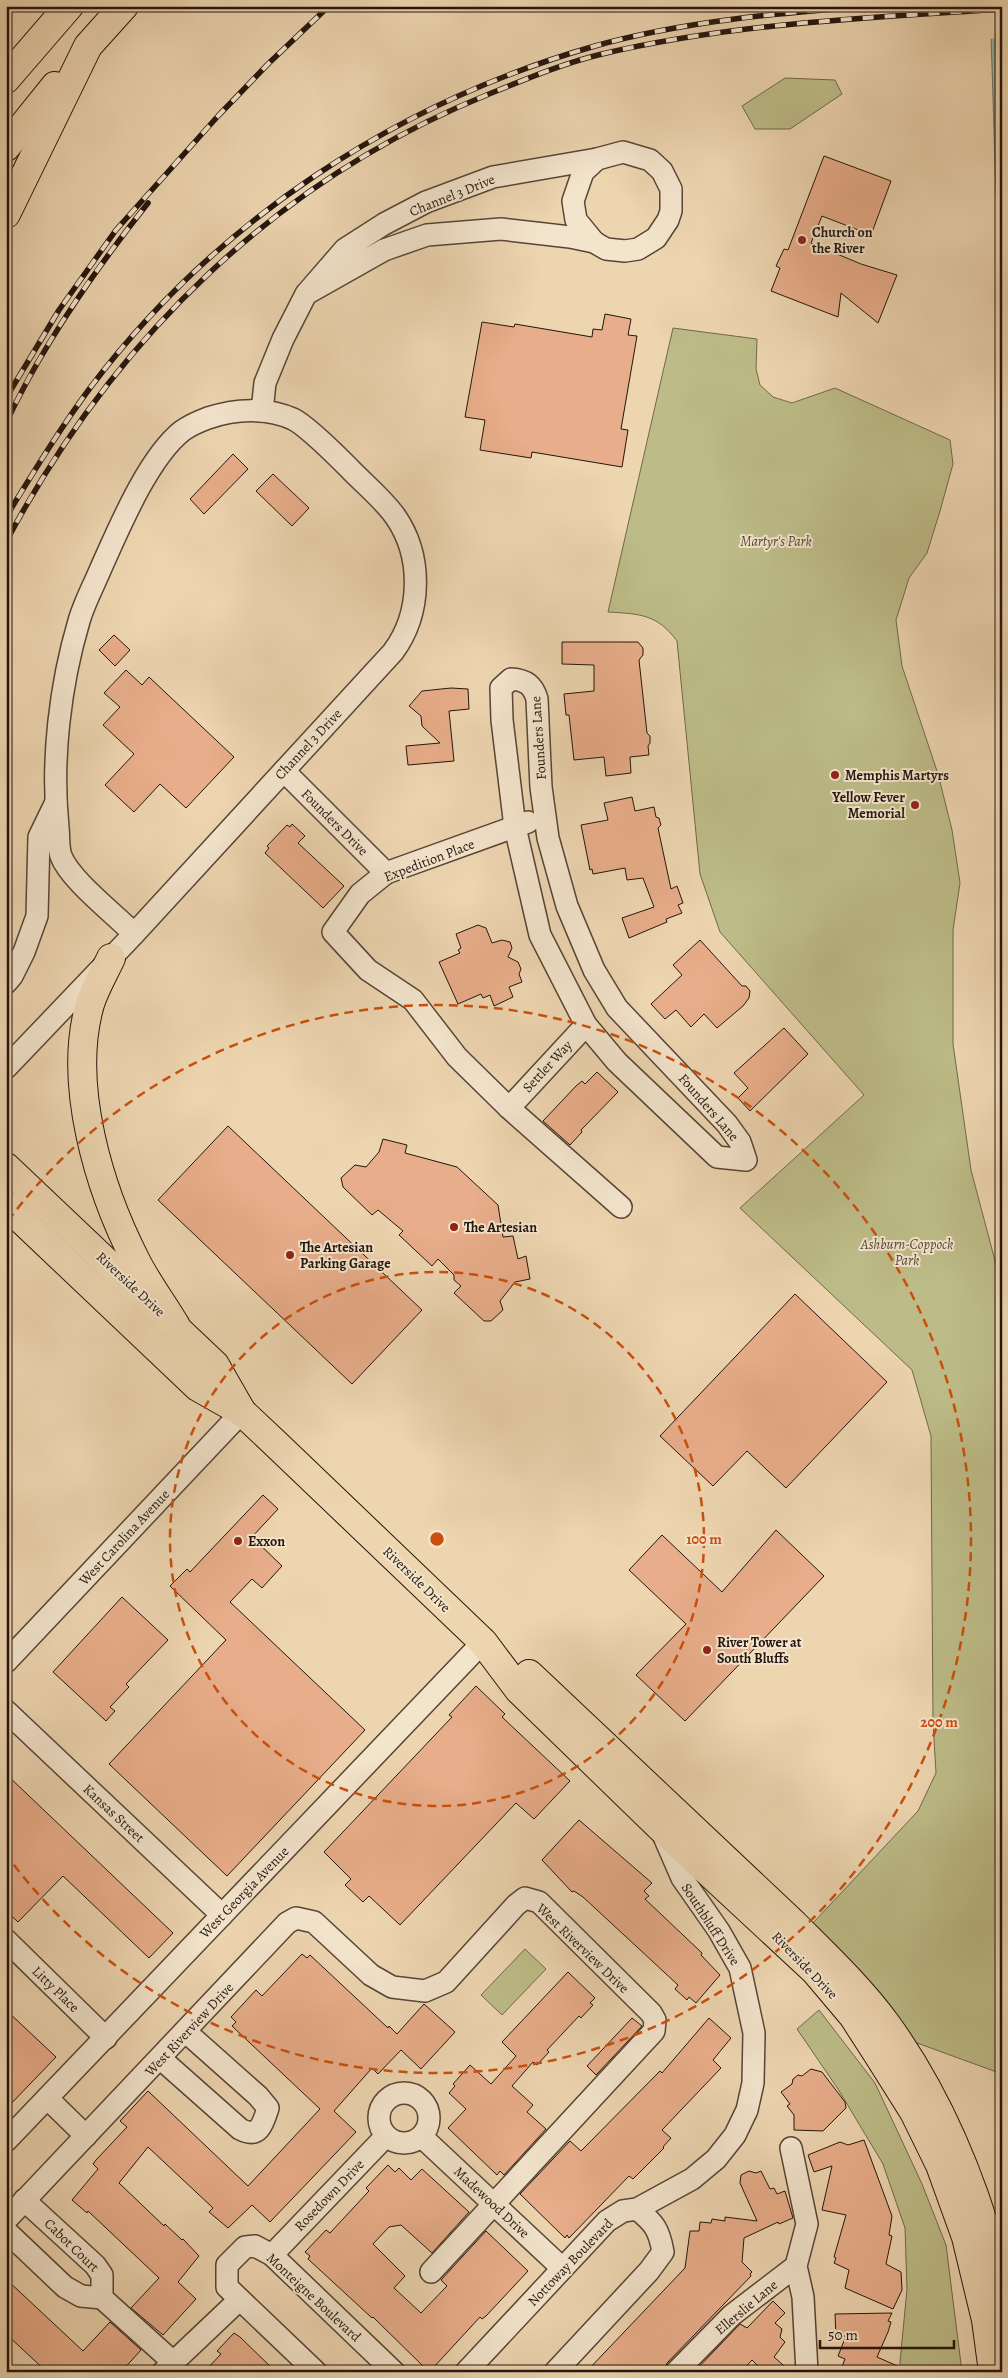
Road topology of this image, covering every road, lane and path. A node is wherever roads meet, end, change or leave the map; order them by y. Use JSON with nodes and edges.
{"nodes":[{"id":1,"x":69,"y":6,"type":"edge"},
{"id":2,"x":124,"y":6,"type":"edge"},
{"id":3,"x":88,"y":46,"type":"junction"},
{"id":4,"x":6,"y":79,"type":"edge"},
{"id":5,"x":6,"y":147,"type":"edge"},
{"id":6,"x":597,"y":159,"type":"junction"},
{"id":7,"x":6,"y":214,"type":"edge"},
{"id":8,"x":594,"y":242,"type":"junction"},
{"id":9,"x":306,"y":294,"type":"junction"},
{"id":10,"x":262,"y":411,"type":"junction"},
{"id":11,"x":284,"y":770,"type":"junction"},
{"id":12,"x":56,"y":802,"type":"junction"},
{"id":13,"x":545,"y":817,"type":"junction"},
{"id":14,"x":514,"y":827,"type":"junction"},
{"id":15,"x":386,"y":873,"type":"junction"},
{"id":16,"x":134,"y":934,"type":"junction"},
{"id":17,"x":110,"y":958,"type":"junction"},
{"id":18,"x":6,"y":983,"type":"edge"},
{"id":19,"x":586,"y":1025,"type":"junction"},
{"id":20,"x":6,"y":1068,"type":"edge"},
{"id":21,"x":509,"y":1108,"type":"junction"},
{"id":22,"x":6,"y":1168,"type":"edge"},
{"id":23,"x":6,"y":1205,"type":"edge"},
{"id":24,"x":621,"y":1207,"type":"dead end"},
{"id":25,"x":176,"y":1326,"type":"junction"},
{"id":26,"x":242,"y":1412,"type":"junction"},
{"id":27,"x":483,"y":1642,"type":"junction"},
{"id":28,"x":6,"y":1662,"type":"edge"},
{"id":29,"x":6,"y":1711,"type":"edge"},
{"id":30,"x":660,"y":1827,"type":"junction"},
{"id":31,"x":222,"y":1915,"type":"junction"},
{"id":32,"x":6,"y":1940,"type":"edge"},
{"id":33,"x":186,"y":2032,"type":"junction"},
{"id":34,"x":106,"y":2038,"type":"junction"},
{"id":35,"x":161,"y":2059,"type":"junction"},
{"id":36,"x":47,"y":2098,"type":"junction"},
{"id":37,"x":86,"y":2136,"type":"junction"},
{"id":38,"x":386,"y":2136,"type":"junction"},
{"id":39,"x":422,"y":2137,"type":"junction"},
{"id":40,"x":6,"y":2141,"type":"edge"},
{"id":41,"x":791,"y":2148,"type":"dead end"},
{"id":42,"x":495,"y":2205,"type":"junction"},
{"id":43,"x":637,"y":2208,"type":"junction"},
{"id":44,"x":17,"y":2209,"type":"edge"},
{"id":45,"x":6,"y":2231,"type":"edge"},
{"id":46,"x":272,"y":2254,"type":"junction"},
{"id":47,"x":796,"y":2266,"type":"junction"},
{"id":48,"x":562,"y":2268,"type":"junction"},
{"id":49,"x":431,"y":2272,"type":"dead end"},
{"id":50,"x":1002,"y":2289,"type":"edge"},
{"id":51,"x":102,"y":2298,"type":"junction"},
{"id":52,"x":239,"y":2300,"type":"junction"},
{"id":53,"x":168,"y":2367,"type":"edge"},
{"id":54,"x":316,"y":2372,"type":"edge"},
{"id":55,"x":394,"y":2372,"type":"edge"},
{"id":56,"x":466,"y":2372,"type":"edge"},
{"id":57,"x":555,"y":2372,"type":"edge"},
{"id":58,"x":676,"y":2372,"type":"edge"},
{"id":59,"x":807,"y":2372,"type":"edge"},
{"id":60,"x":993,"y":2372,"type":"edge"}],
"edges":[{"from":1,"to":4,"type":"main road"},
{"from":2,"to":3,"type":"main road"},
{"from":3,"to":5,"type":"main road"},
{"from":3,"to":7,"type":"main road"},
{"from":6,"to":8,"type":"street","name":"Channel 3 Drive"},
{"from":6,"to":8,"type":"street","name":"Channel 3 Drive"},
{"from":6,"to":9,"type":"street","name":"Channel 3 Drive"},
{"from":8,"to":9,"type":"street","name":"Channel 3 Drive"},
{"from":9,"to":10,"type":"street","name":"Channel 3 Drive"},
{"from":10,"to":11,"type":"street","name":"Channel 3 Drive"},
{"from":10,"to":12,"type":"street","name":"Channel 3 Drive"},
{"from":11,"to":15,"type":"street","name":"Founders Drive"},
{"from":11,"to":16,"type":"street","name":"Channel 3 Drive"},
{"from":12,"to":16,"type":"street","name":"Channel 3 Drive"},
{"from":12,"to":18,"type":"street"},
{"from":13,"to":14,"type":"street","name":"Expedition Place"},
{"from":13,"to":14,"type":"street","name":"Founders Lane"},
{"from":13,"to":19,"type":"street","name":"Founders Lane"},
{"from":14,"to":15,"type":"street","name":"Expedition Place"},
{"from":14,"to":19,"type":"street","name":"Founders Lane"},
{"from":15,"to":21,"type":"street","name":"Expedition Place"},
{"from":16,"to":17,"type":"street","name":"Channel 3 Drive"},
{"from":17,"to":20,"type":"street","name":"Channel 3 Drive"},
{"from":17,"to":25,"type":"main road"},
{"from":19,"to":21,"type":"street","name":"Settler Way"},
{"from":21,"to":24,"type":"street"},
{"from":22,"to":25,"type":"main road","name":"Riverside Drive"},
{"from":23,"to":26,"type":"main road","name":"Riverside Drive"},
{"from":25,"to":26,"type":"main road","name":"Riverside Drive"},
{"from":26,"to":27,"type":"main road","name":"Riverside Drive"},
{"from":26,"to":28,"type":"street","name":"West Carolina Avenue"},
{"from":27,"to":30,"type":"main road","name":"Riverside Drive"},
{"from":27,"to":31,"type":"street","name":"West Georgia Avenue"},
{"from":27,"to":50,"type":"main road","name":"Riverside Drive"},
{"from":29,"to":31,"type":"street","name":"Kansas Street"},
{"from":30,"to":43,"type":"street","name":"Southbluff Drive"},
{"from":30,"to":60,"type":"main road","name":"Riverside Drive"},
{"from":31,"to":34,"type":"street","name":"West Georgia Avenue"},
{"from":32,"to":34,"type":"street","name":"Litty Place"},
{"from":33,"to":35,"type":"street","name":"West Riverview Drive"},
{"from":33,"to":35,"type":"street"},
{"from":33,"to":42,"type":"street","name":"West Riverview Drive"},
{"from":34,"to":36,"type":"street","name":"West Georgia Avenue"},
{"from":35,"to":37,"type":"street","name":"West Riverview Drive"},
{"from":36,"to":37,"type":"street"},
{"from":36,"to":40,"type":"street","name":"West Georgia Avenue"},
{"from":37,"to":44,"type":"street","name":"West Riverview Drive"},
{"from":38,"to":39,"type":"street"},
{"from":38,"to":39,"type":"street"},
{"from":38,"to":46,"type":"street","name":"Rosedown Drive"},
{"from":39,"to":42,"type":"street","name":"Madewood Drive"},
{"from":41,"to":47,"type":"street"},
{"from":42,"to":48,"type":"street","name":"Madewood Drive"},
{"from":42,"to":49,"type":"street"},
{"from":43,"to":48,"type":"street","name":"Nottoway Boulevard"},
{"from":43,"to":57,"type":"street"},
{"from":44,"to":51,"type":"street","name":"Cabot Court"},
{"from":45,"to":51,"type":"street"},
{"from":46,"to":52,"type":"street","name":"Monteigne Boulevard"},
{"from":46,"to":55,"type":"street","name":"Monteigne Boulevard"},
{"from":47,"to":58,"type":"street","name":"Ellerslie Lane"},
{"from":47,"to":59,"type":"street"},
{"from":48,"to":56,"type":"street","name":"Nottoway Boulevard"},
{"from":51,"to":53,"type":"street"},
{"from":52,"to":53,"type":"street"},
{"from":52,"to":54,"type":"street","name":"Monteigne Boulevard"}]}
